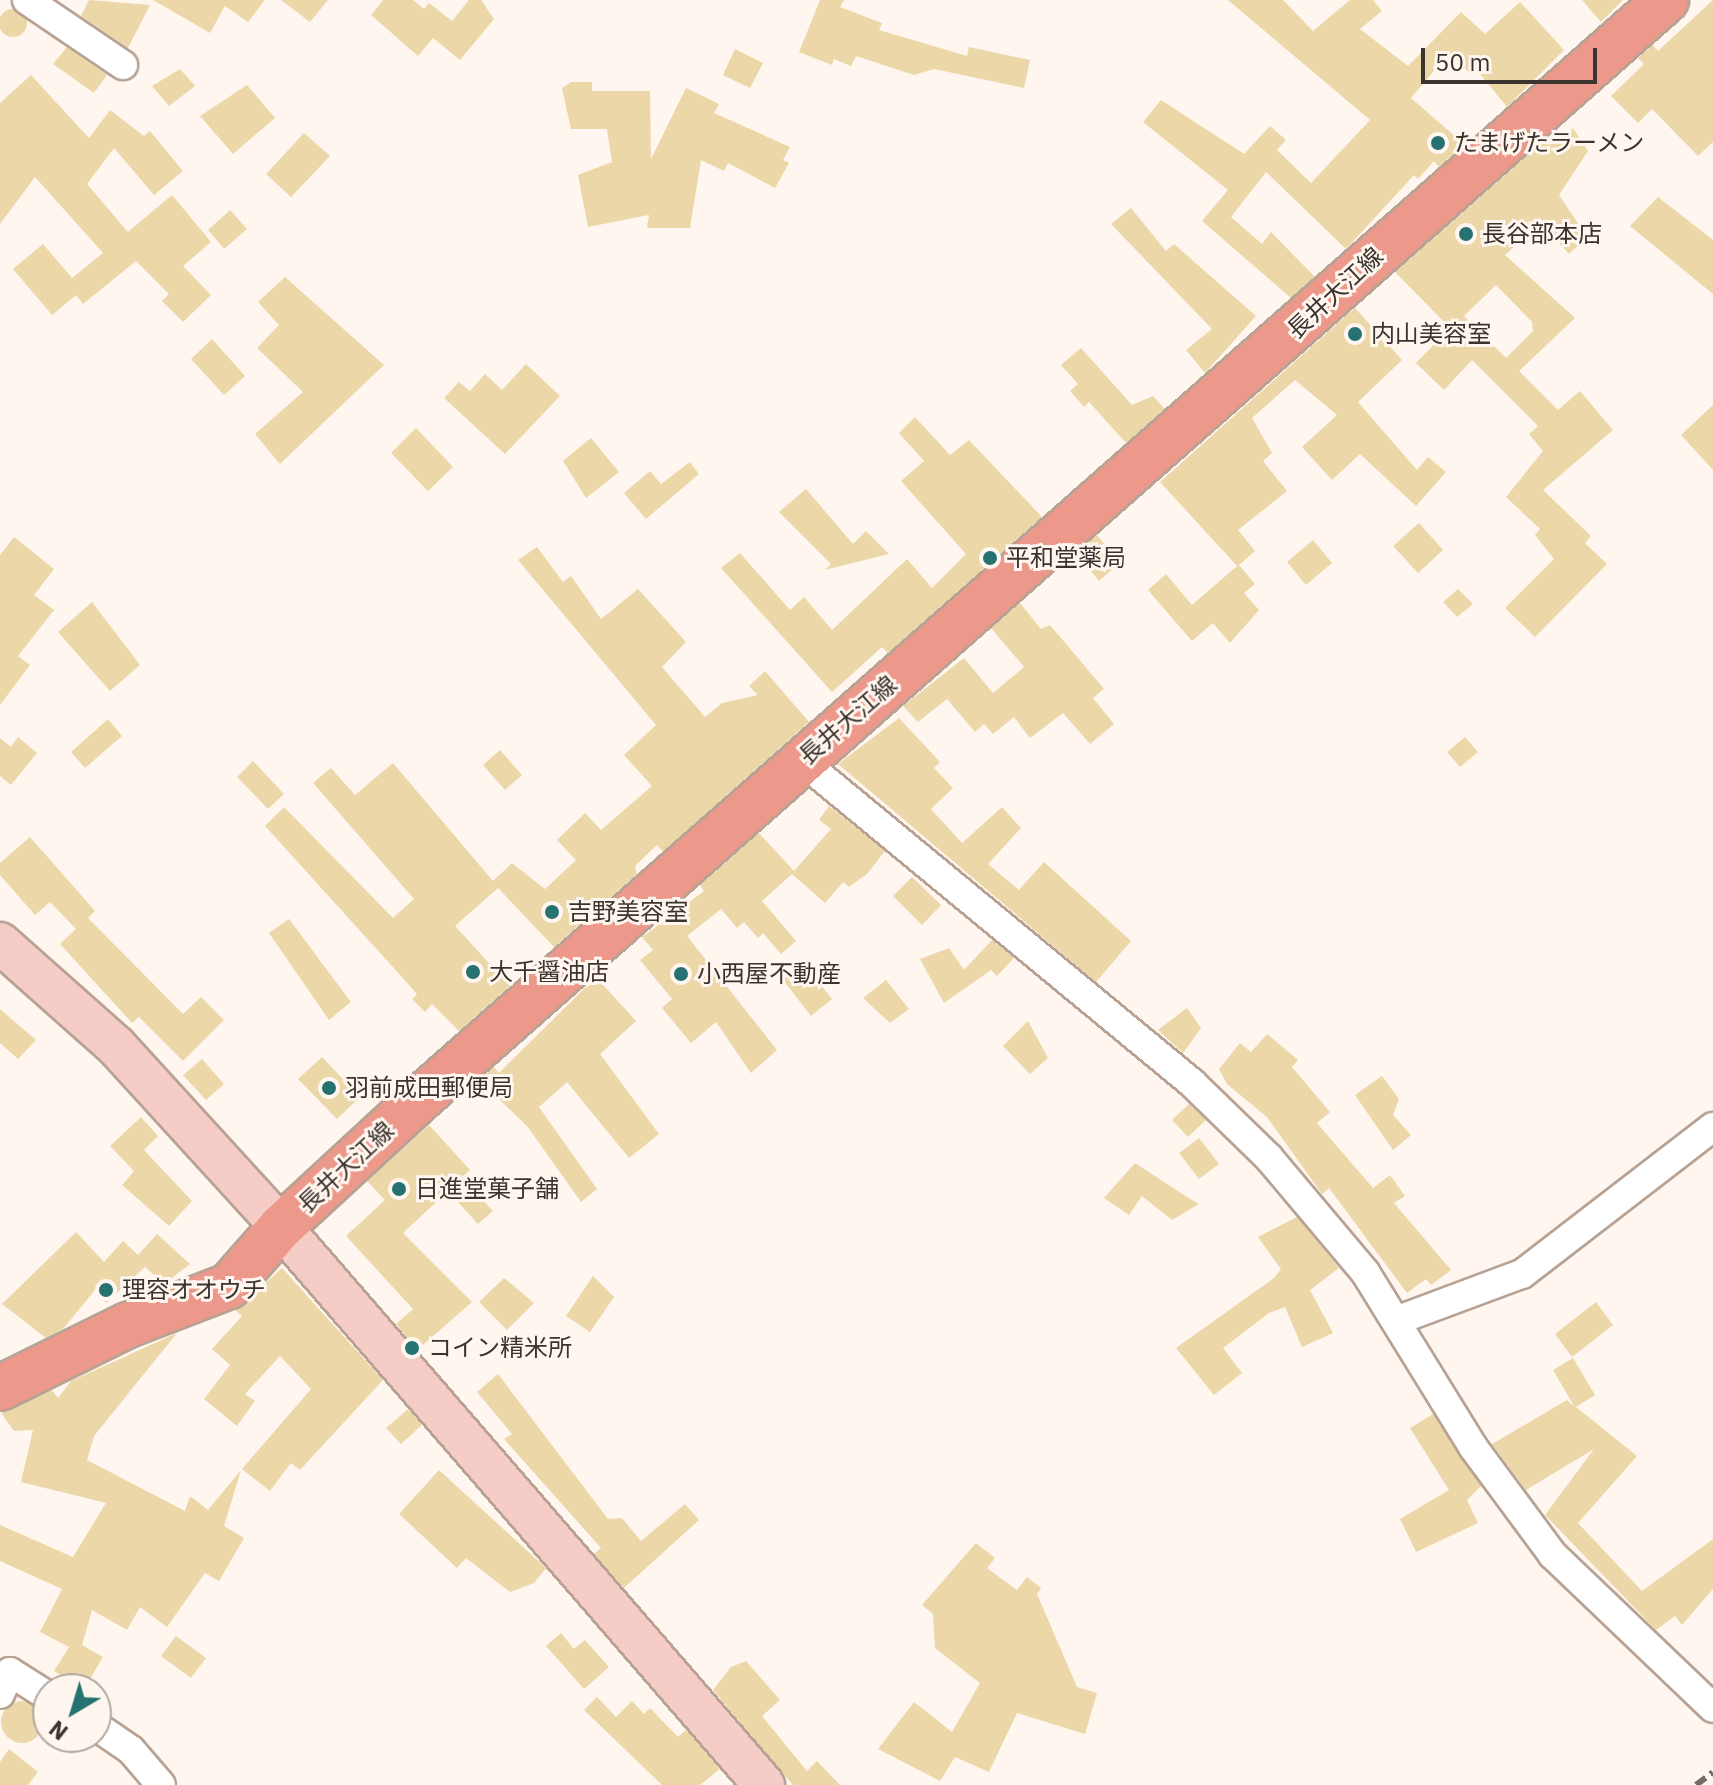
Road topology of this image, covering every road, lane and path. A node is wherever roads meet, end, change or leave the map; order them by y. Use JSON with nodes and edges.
{"nodes":[{"id":1,"x":27,"y":0,"type":"edge"},
{"id":2,"x":1666,"y":0,"type":"edge"},
{"id":3,"x":123,"y":65,"type":"dead end"},
{"id":4,"x":802,"y":761,"type":"junction"},
{"id":5,"x":0,"y":943,"type":"edge"},
{"id":6,"x":1713,"y":1127,"type":"edge"},
{"id":7,"x":281,"y":1227,"type":"junction"},
{"id":8,"x":1398,"y":1320,"type":"junction"},
{"id":9,"x":0,"y":1388,"type":"edge"},
{"id":10,"x":32,"y":1686,"type":"edge"},
{"id":11,"x":0,"y":1694,"type":"edge"},
{"id":12,"x":1713,"y":1708,"type":"edge"},
{"id":13,"x":112,"y":1737,"type":"edge"},
{"id":14,"x":161,"y":1785,"type":"edge"},
{"id":15,"x":764,"y":1785,"type":"edge"}],
"edges":[{"from":1,"to":3,"type":"street"},
{"from":2,"to":4,"type":"main road","name":"長井大江線"},
{"from":4,"to":7,"type":"main road","name":"長井大江線"},
{"from":4,"to":8,"type":"street"},
{"from":5,"to":7,"type":"street"},
{"from":6,"to":8,"type":"street"},
{"from":7,"to":9,"type":"main road","name":"長井大江線"},
{"from":7,"to":15,"type":"street"},
{"from":8,"to":12,"type":"street"},
{"from":10,"to":11,"type":"street"},
{"from":13,"to":14,"type":"street"}]}
